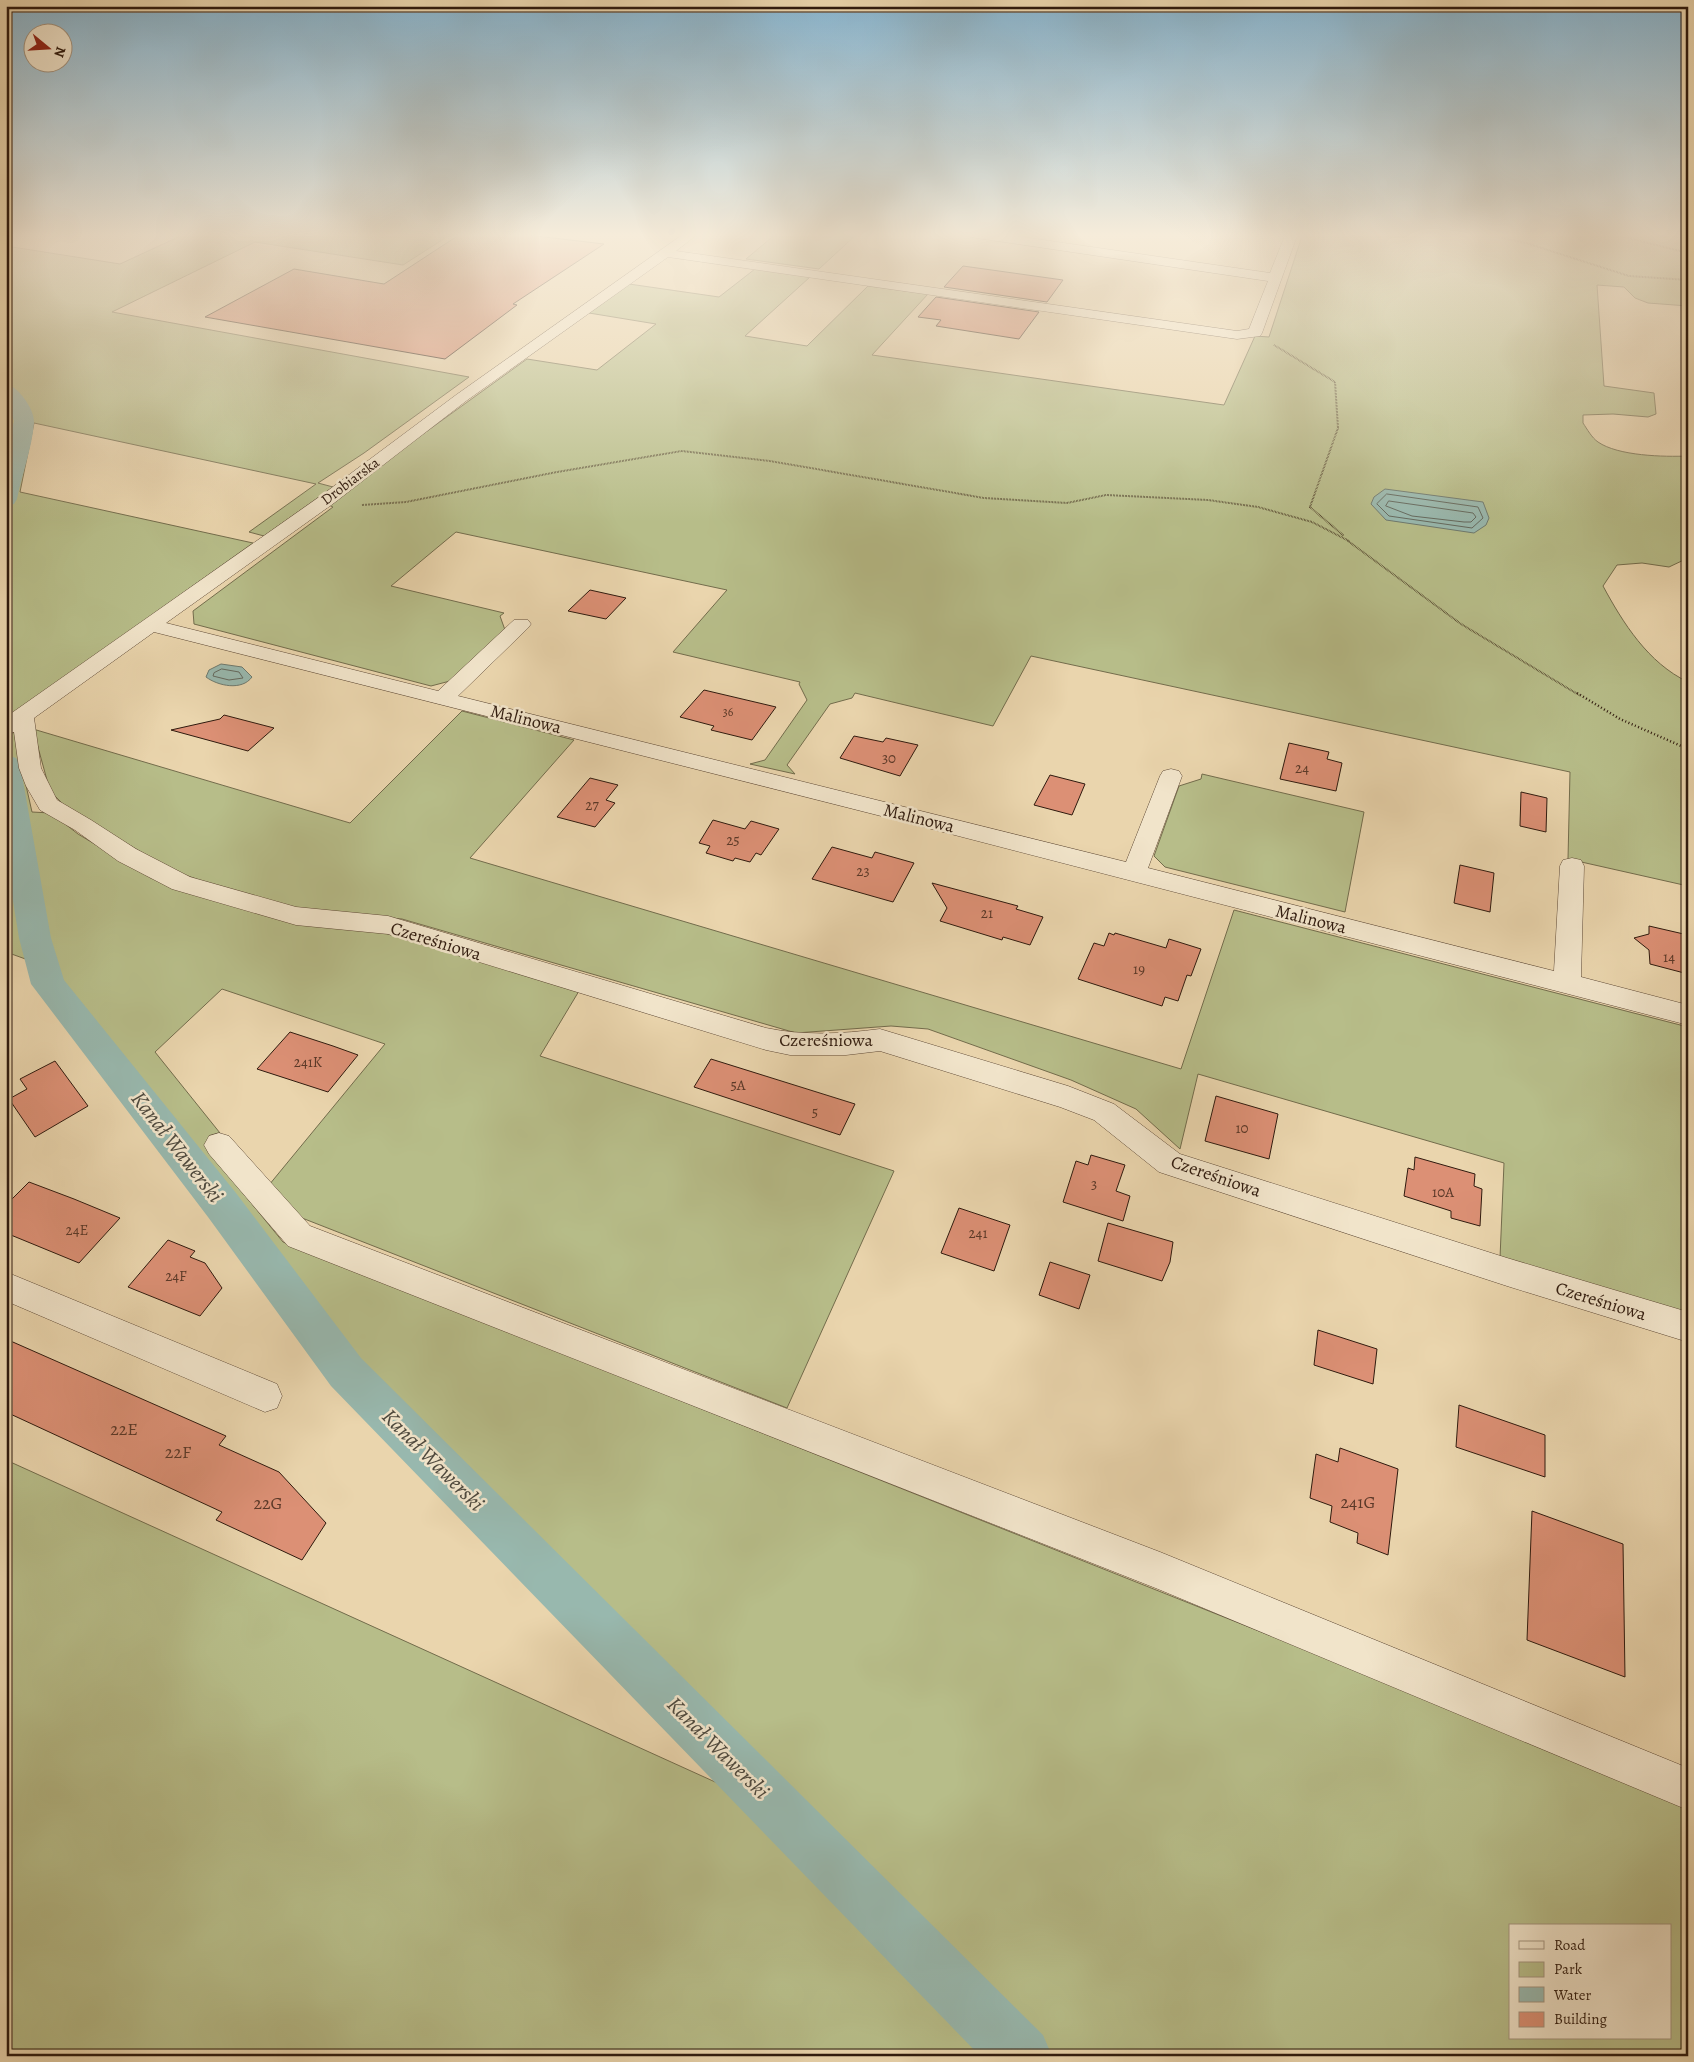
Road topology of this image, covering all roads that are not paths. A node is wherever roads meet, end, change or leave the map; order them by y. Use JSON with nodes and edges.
{"nodes":[{"id":1,"x":558,"y":329,"type":"edge"},
{"id":2,"x":1197,"y":329,"type":"edge"},
{"id":3,"x":1256,"y":329,"type":"edge"},
{"id":4,"x":521,"y":624,"type":"dead end"},
{"id":5,"x":149,"y":625,"type":"junction"},
{"id":6,"x":443,"y":698,"type":"junction"},
{"id":7,"x":15,"y":722,"type":"edge"},
{"id":8,"x":1171,"y":776,"type":"dead end"},
{"id":9,"x":1572,"y":866,"type":"dead end"},
{"id":10,"x":1134,"y":873,"type":"junction"},
{"id":11,"x":1567,"y":984,"type":"junction"},
{"id":12,"x":1688,"y":1015,"type":"edge"},
{"id":13,"x":219,"y":1145,"type":"dead end"},
{"id":14,"x":6,"y":1286,"type":"edge"},
{"id":15,"x":1688,"y":1327,"type":"edge"},
{"id":16,"x":265,"y":1396,"type":"dead end"},
{"id":17,"x":1688,"y":1789,"type":"edge"}],
"edges":[{"from":1,"to":5,"type":"street","name":"Drobiarska"},
{"from":2,"to":3,"type":"street"},
{"from":4,"to":6,"type":"street"},
{"from":5,"to":6,"type":"street","name":"Malinowa"},
{"from":5,"to":7,"type":"street","name":"Drobiarska"},
{"from":6,"to":10,"type":"street","name":"Malinowa"},
{"from":7,"to":15,"type":"street","name":"Czereśniowa"},
{"from":8,"to":10,"type":"street"},
{"from":9,"to":11,"type":"street"},
{"from":10,"to":11,"type":"street","name":"Malinowa"},
{"from":11,"to":12,"type":"street","name":"Malinowa"},
{"from":13,"to":17,"type":"street"},
{"from":14,"to":16,"type":"street"}]}
